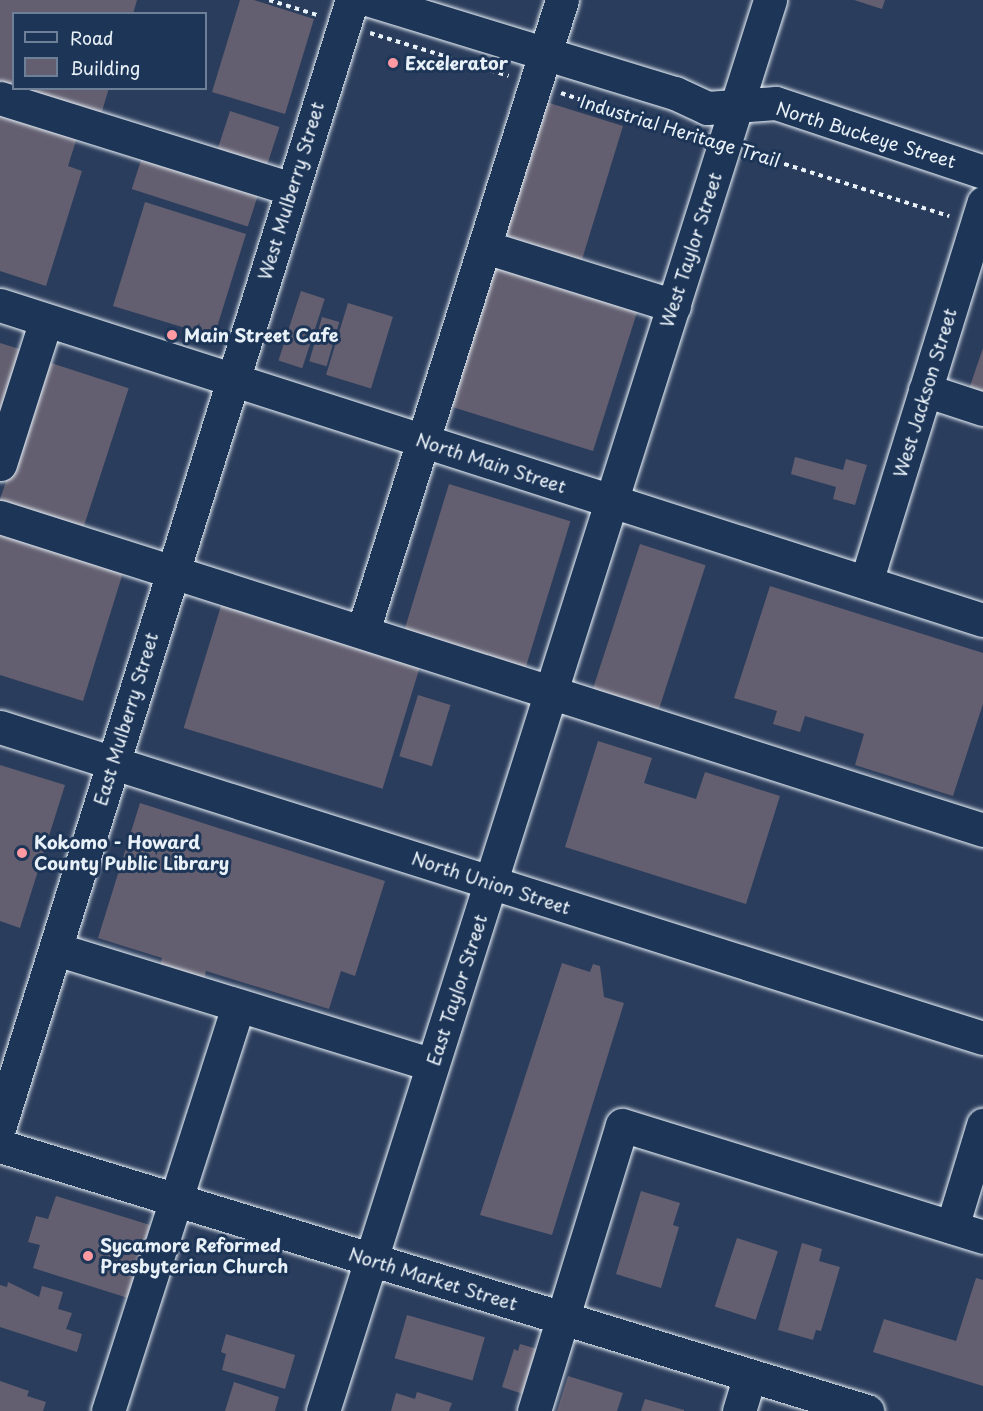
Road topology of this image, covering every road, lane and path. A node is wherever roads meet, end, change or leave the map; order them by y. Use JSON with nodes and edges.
{"nodes":[{"id":1,"x":351,"y":0,"type":"edge"},
{"id":2,"x":370,"y":0,"type":"edge"},
{"id":3,"x":562,"y":0,"type":"edge"},
{"id":4,"x":770,"y":0,"type":"edge"},
{"id":5,"x":379,"y":37,"type":"dead end"},
{"id":6,"x":546,"y":53,"type":"junction"},
{"id":7,"x":536,"y":85,"type":"junction"},
{"id":8,"x":0,"y":98,"type":"edge"},
{"id":9,"x":736,"y":108,"type":"junction"},
{"id":10,"x":724,"y":145,"type":"junction"},
{"id":11,"x":983,"y":172,"type":"edge"},
{"id":12,"x":292,"y":189,"type":"junction"},
{"id":13,"x":981,"y":216,"type":"edge"},
{"id":14,"x":485,"y":247,"type":"junction"},
{"id":15,"x":0,"y":305,"type":"edge"},
{"id":16,"x":674,"y":306,"type":"junction"},
{"id":17,"x":46,"y":320,"type":"junction"},
{"id":18,"x":232,"y":381,"type":"junction"},
{"id":19,"x":925,"y":390,"type":"junction"},
{"id":20,"x":983,"y":409,"type":"edge"},
{"id":21,"x":423,"y":441,"type":"junction"},
{"id":22,"x":0,"y":464,"type":"edge"},
{"id":23,"x":612,"y":501,"type":"junction"},
{"id":24,"x":0,"y":517,"type":"edge"},
{"id":25,"x":172,"y":570,"type":"junction"},
{"id":26,"x":866,"y":582,"type":"junction"},
{"id":27,"x":983,"y":620,"type":"edge"},
{"id":28,"x":363,"y":631,"type":"junction"},
{"id":29,"x":553,"y":691,"type":"junction"},
{"id":30,"x":0,"y":726,"type":"edge"},
{"id":31,"x":114,"y":762,"type":"junction"},
{"id":32,"x":983,"y":830,"type":"edge"},
{"id":33,"x":491,"y":883,"type":"junction"},
{"id":34,"x":56,"y":949,"type":"junction"},
{"id":35,"x":238,"y":1005,"type":"junction"},
{"id":36,"x":983,"y":1038,"type":"edge"},
{"id":37,"x":432,"y":1065,"type":"junction"},
{"id":38,"x":0,"y":1125,"type":"edge"},
{"id":39,"x":983,"y":1125,"type":"edge"},
{"id":40,"x":0,"y":1146,"type":"edge"},
{"id":41,"x":175,"y":1200,"type":"junction"},
{"id":42,"x":952,"y":1227,"type":"junction"},
{"id":43,"x":983,"y":1237,"type":"edge"},
{"id":44,"x":371,"y":1260,"type":"junction"},
{"id":45,"x":561,"y":1318,"type":"junction"},
{"id":46,"x":750,"y":1376,"type":"junction"},
{"id":47,"x":108,"y":1411,"type":"edge"},
{"id":48,"x":323,"y":1411,"type":"edge"},
{"id":49,"x":534,"y":1411,"type":"edge"},
{"id":50,"x":739,"y":1411,"type":"edge"},
{"id":51,"x":867,"y":1411,"type":"edge"}],
"edges":[{"from":1,"to":12,"type":"street","name":"West Mulberry Street"},
{"from":2,"to":6,"type":"street","name":"North Buckeye Street"},
{"from":3,"to":6,"type":"street"},
{"from":4,"to":9,"type":"street","name":"West Taylor Street"},
{"from":5,"to":7,"type":"path","name":"Industrial Heritage Trail"},
{"from":6,"to":7,"type":"street"},
{"from":6,"to":9,"type":"street","name":"North Buckeye Street"},
{"from":7,"to":10,"type":"path","name":"Industrial Heritage Trail"},
{"from":7,"to":14,"type":"street"},
{"from":8,"to":12,"type":"street"},
{"from":9,"to":10,"type":"street","name":"West Taylor Street"},
{"from":9,"to":11,"type":"street","name":"North Buckeye Street"},
{"from":10,"to":13,"type":"path","name":"Industrial Heritage Trail"},
{"from":10,"to":16,"type":"street","name":"West Taylor Street"},
{"from":12,"to":18,"type":"street","name":"West Mulberry Street"},
{"from":13,"to":19,"type":"street","name":"West Jackson Street"},
{"from":14,"to":16,"type":"street"},
{"from":14,"to":21,"type":"street"},
{"from":15,"to":17,"type":"street","name":"North Main Street"},
{"from":16,"to":23,"type":"street","name":"West Taylor Street"},
{"from":17,"to":18,"type":"street","name":"North Main Street"},
{"from":17,"to":22,"type":"street"},
{"from":18,"to":21,"type":"street","name":"North Main Street"},
{"from":18,"to":25,"type":"street","name":"East Mulberry Street"},
{"from":19,"to":20,"type":"street"},
{"from":19,"to":26,"type":"street","name":"West Jackson Street"},
{"from":21,"to":23,"type":"street","name":"North Main Street"},
{"from":21,"to":28,"type":"street"},
{"from":23,"to":26,"type":"street","name":"North Main Street"},
{"from":23,"to":29,"type":"street","name":"East Taylor Street"},
{"from":24,"to":25,"type":"street"},
{"from":25,"to":28,"type":"street"},
{"from":25,"to":31,"type":"street","name":"East Mulberry Street"},
{"from":26,"to":27,"type":"street","name":"North Main Street"},
{"from":28,"to":29,"type":"street"},
{"from":29,"to":32,"type":"street"},
{"from":29,"to":33,"type":"street","name":"East Taylor Street"},
{"from":30,"to":31,"type":"street","name":"North Union Street"},
{"from":31,"to":33,"type":"street","name":"North Union Street"},
{"from":31,"to":34,"type":"street","name":"East Mulberry Street"},
{"from":33,"to":36,"type":"street","name":"North Union Street"},
{"from":33,"to":37,"type":"street","name":"East Taylor Street"},
{"from":34,"to":35,"type":"street"},
{"from":34,"to":38,"type":"street","name":"East Mulberry Street"},
{"from":35,"to":37,"type":"street"},
{"from":35,"to":41,"type":"street"},
{"from":37,"to":44,"type":"street","name":"East Taylor Street"},
{"from":39,"to":42,"type":"street"},
{"from":40,"to":41,"type":"street","name":"North Market Street"},
{"from":41,"to":44,"type":"street","name":"North Market Street"},
{"from":41,"to":47,"type":"street"},
{"from":42,"to":43,"type":"street"},
{"from":42,"to":45,"type":"street"},
{"from":44,"to":45,"type":"street","name":"North Market Street"},
{"from":44,"to":48,"type":"street","name":"East Taylor Street"},
{"from":45,"to":46,"type":"street","name":"North Market Street"},
{"from":45,"to":49,"type":"street"},
{"from":46,"to":50,"type":"street"},
{"from":46,"to":51,"type":"street","name":"North Market Street"}]}
